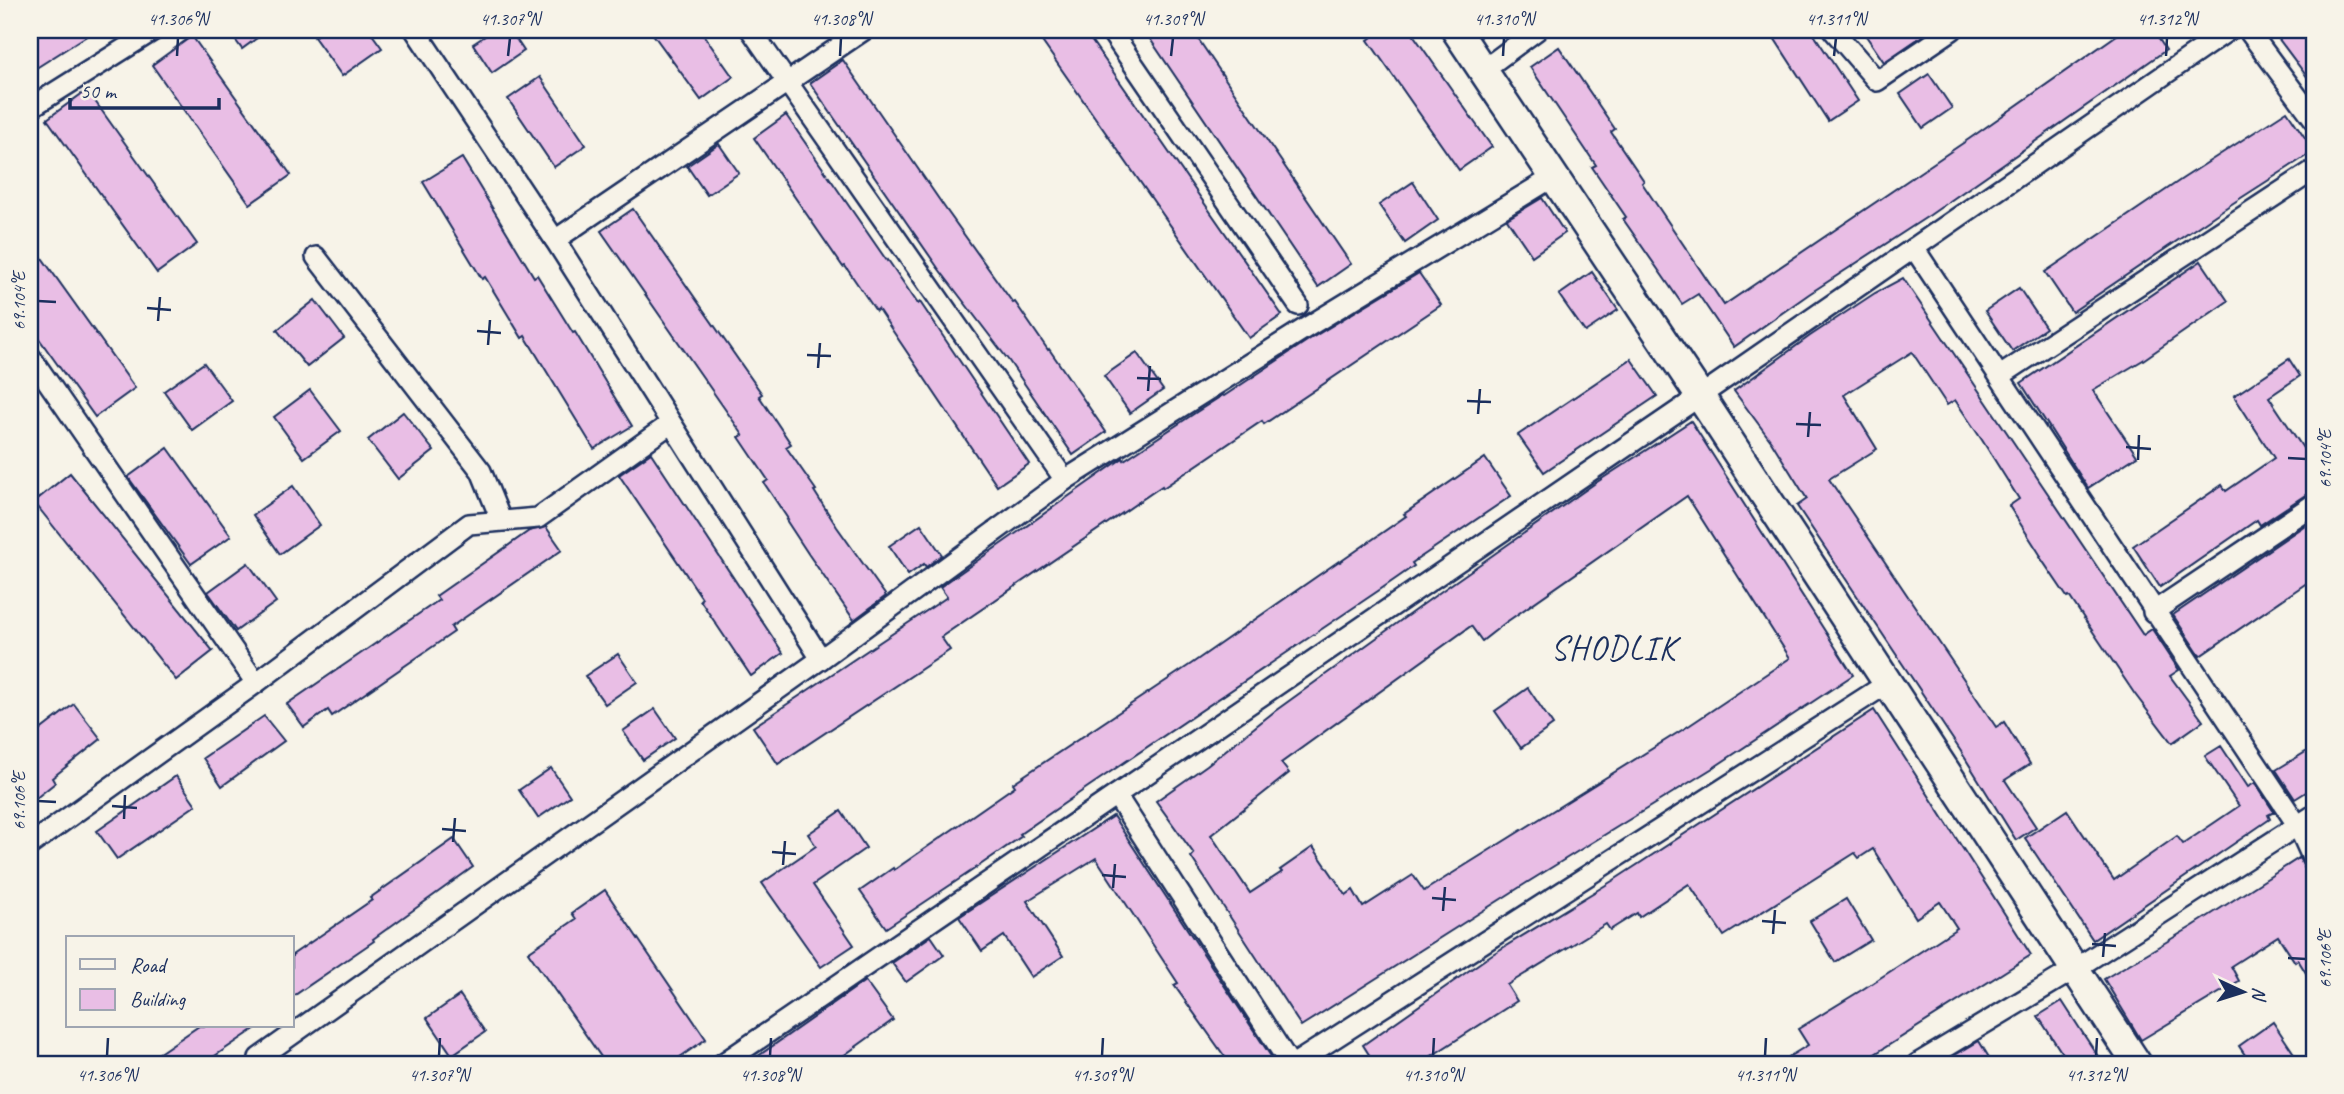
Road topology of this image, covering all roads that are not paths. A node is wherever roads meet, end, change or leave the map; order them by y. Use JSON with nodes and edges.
{"nodes":[{"id":1,"x":154,"y":30,"type":"edge"},
{"id":2,"x":415,"y":30,"type":"edge"},
{"id":3,"x":751,"y":30,"type":"edge"},
{"id":4,"x":864,"y":30,"type":"edge"},
{"id":5,"x":1111,"y":30,"type":"edge"},
{"id":6,"x":1456,"y":30,"type":"edge"},
{"id":7,"x":1537,"y":30,"type":"edge"},
{"id":8,"x":1833,"y":30,"type":"edge"},
{"id":9,"x":1952,"y":30,"type":"edge"},
{"id":10,"x":2229,"y":30,"type":"edge"},
{"id":11,"x":2248,"y":30,"type":"edge"},
{"id":12,"x":1483,"y":70,"type":"junction"},
{"id":13,"x":789,"y":83,"type":"junction"},
{"id":14,"x":30,"y":108,"type":"edge"},
{"id":15,"x":2314,"y":119,"type":"edge"},
{"id":16,"x":2314,"y":170,"type":"edge"},
{"id":17,"x":1555,"y":176,"type":"junction"},
{"id":18,"x":555,"y":240,"type":"junction"},
{"id":19,"x":1914,"y":248,"type":"junction"},
{"id":20,"x":316,"y":257,"type":"dead end"},
{"id":21,"x":1298,"y":305,"type":"dead end"},
{"id":22,"x":30,"y":356,"type":"edge"},
{"id":23,"x":2000,"y":376,"type":"junction"},
{"id":24,"x":1700,"y":396,"type":"junction"},
{"id":25,"x":670,"y":425,"type":"junction"},
{"id":26,"x":1066,"y":480,"type":"junction"},
{"id":27,"x":2314,"y":504,"type":"edge"},
{"id":28,"x":501,"y":520,"type":"junction"},
{"id":29,"x":2153,"y":612,"type":"junction"},
{"id":30,"x":821,"y":659,"type":"junction"},
{"id":31,"x":256,"y":683,"type":"junction"},
{"id":32,"x":1888,"y":683,"type":"junction"},
{"id":33,"x":1116,"y":795,"type":"junction"},
{"id":34,"x":2306,"y":821,"type":"edge"},
{"id":35,"x":30,"y":845,"type":"edge"},
{"id":36,"x":2314,"y":862,"type":"edge"},
{"id":37,"x":2075,"y":969,"type":"junction"},
{"id":38,"x":259,"y":1058,"type":"dead end"},
{"id":39,"x":722,"y":1064,"type":"edge"},
{"id":40,"x":1292,"y":1064,"type":"edge"},
{"id":41,"x":1916,"y":1064,"type":"edge"},
{"id":42,"x":2137,"y":1064,"type":"edge"}],
"edges":[{"from":1,"to":14,"type":"street"},
{"from":2,"to":18,"type":"street"},
{"from":3,"to":13,"type":"street"},
{"from":4,"to":13,"type":"street"},
{"from":5,"to":21,"type":"street"},
{"from":6,"to":12,"type":"main road"},
{"from":7,"to":12,"type":"street"},
{"from":8,"to":9,"type":"street"},
{"from":10,"to":19,"type":"street"},
{"from":11,"to":15,"type":"street"},
{"from":12,"to":17,"type":"main road"},
{"from":13,"to":18,"type":"street"},
{"from":13,"to":26,"type":"street"},
{"from":16,"to":23,"type":"street"},
{"from":17,"to":24,"type":"main road"},
{"from":17,"to":26,"type":"street"},
{"from":18,"to":25,"type":"street"},
{"from":19,"to":23,"type":"street"},
{"from":19,"to":24,"type":"street"},
{"from":20,"to":28,"type":"street"},
{"from":22,"to":31,"type":"street"},
{"from":23,"to":29,"type":"street"},
{"from":24,"to":32,"type":"main road"},
{"from":24,"to":33,"type":"street"},
{"from":25,"to":28,"type":"street"},
{"from":25,"to":30,"type":"street"},
{"from":26,"to":30,"type":"street"},
{"from":27,"to":29,"type":"street"},
{"from":28,"to":31,"type":"street"},
{"from":29,"to":34,"type":"street"},
{"from":30,"to":38,"type":"street"},
{"from":31,"to":35,"type":"street"},
{"from":32,"to":37,"type":"main road"},
{"from":32,"to":40,"type":"street"},
{"from":33,"to":39,"type":"street"},
{"from":33,"to":40,"type":"street"},
{"from":34,"to":36,"type":"street"},
{"from":34,"to":37,"type":"street"},
{"from":37,"to":41,"type":"street"},
{"from":37,"to":42,"type":"main road"}]}
